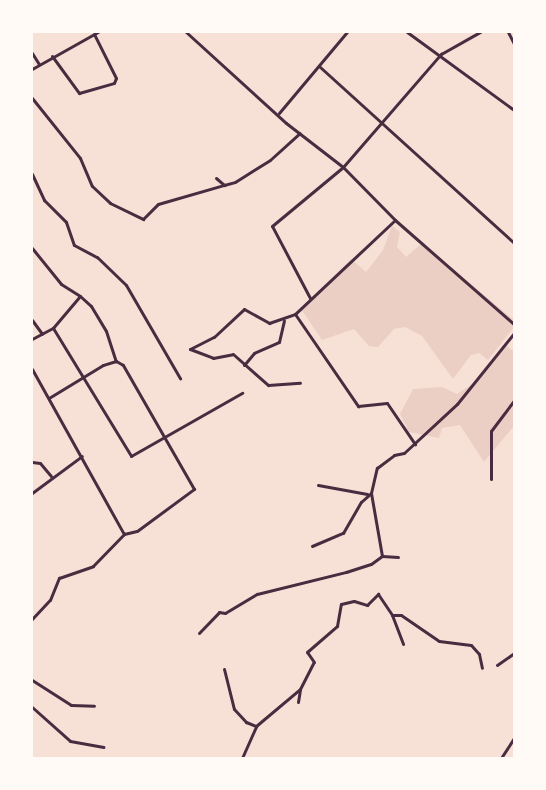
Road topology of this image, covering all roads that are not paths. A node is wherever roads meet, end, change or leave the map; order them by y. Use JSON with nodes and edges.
{"nodes":[{"id":1,"x":186,"y":32,"type":"edge"},
{"id":2,"x":346,"y":32,"type":"edge"},
{"id":3,"x":407,"y":32,"type":"edge"},
{"id":4,"x":480,"y":32,"type":"edge"},
{"id":5,"x":508,"y":32,"type":"edge"},
{"id":6,"x":96,"y":33,"type":"edge"},
{"id":7,"x":514,"y":44,"type":"edge"},
{"id":8,"x":32,"y":53,"type":"edge"},
{"id":9,"x":441,"y":54,"type":"junction"},
{"id":10,"x":52,"y":56,"type":"junction"},
{"id":11,"x":39,"y":64,"type":"junction"},
{"id":12,"x":320,"y":67,"type":"junction"},
{"id":13,"x":32,"y":69,"type":"edge"},
{"id":14,"x":32,"y":98,"type":"edge"},
{"id":15,"x":514,"y":110,"type":"edge"},
{"id":16,"x":279,"y":113,"type":"junction"},
{"id":17,"x":384,"y":123,"type":"junction"},
{"id":18,"x":300,"y":133,"type":"junction"},
{"id":19,"x":343,"y":167,"type":"junction"},
{"id":20,"x":32,"y":174,"type":"edge"},
{"id":21,"x":216,"y":178,"type":"dead end"},
{"id":22,"x":224,"y":185,"type":"junction"},
{"id":23,"x":395,"y":220,"type":"junction"},
{"id":24,"x":514,"y":243,"type":"edge"},
{"id":25,"x":32,"y":248,"type":"edge"},
{"id":26,"x":80,"y":296,"type":"junction"},
{"id":27,"x":310,"y":298,"type":"junction"},
{"id":28,"x":295,"y":314,"type":"junction"},
{"id":29,"x":32,"y":320,"type":"edge"},
{"id":30,"x":284,"y":320,"type":"junction"},
{"id":31,"x":514,"y":324,"type":"edge"},
{"id":32,"x":53,"y":328,"type":"junction"},
{"id":33,"x":514,"y":333,"type":"edge"},
{"id":34,"x":42,"y":334,"type":"junction"},
{"id":35,"x":32,"y":339,"type":"edge"},
{"id":36,"x":116,"y":361,"type":"junction"},
{"id":37,"x":244,"y":365,"type":"junction"},
{"id":38,"x":32,"y":369,"type":"edge"},
{"id":39,"x":83,"y":376,"type":"junction"},
{"id":40,"x":180,"y":378,"type":"dead end"},
{"id":41,"x":300,"y":383,"type":"dead end"},
{"id":42,"x":242,"y":393,"type":"dead end"},
{"id":43,"x":49,"y":398,"type":"junction"},
{"id":44,"x":514,"y":400,"type":"edge"},
{"id":45,"x":168,"y":438,"type":"junction"},
{"id":46,"x":415,"y":444,"type":"junction"},
{"id":47,"x":82,"y":456,"type":"junction"},
{"id":48,"x":32,"y":462,"type":"edge"},
{"id":49,"x":51,"y":476,"type":"junction"},
{"id":50,"x":491,"y":480,"type":"dead end"},
{"id":51,"x":318,"y":485,"type":"dead end"},
{"id":52,"x":32,"y":493,"type":"edge"},
{"id":53,"x":369,"y":493,"type":"junction"},
{"id":54,"x":124,"y":534,"type":"junction"},
{"id":55,"x":312,"y":546,"type":"dead end"},
{"id":56,"x":382,"y":556,"type":"junction"},
{"id":57,"x":398,"y":557,"type":"dead end"},
{"id":58,"x":392,"y":615,"type":"junction"},
{"id":59,"x":32,"y":619,"type":"edge"},
{"id":60,"x":199,"y":633,"type":"dead end"},
{"id":61,"x":403,"y":644,"type":"dead end"},
{"id":62,"x":514,"y":653,"type":"edge"},
{"id":63,"x":497,"y":665,"type":"dead end"},
{"id":64,"x":482,"y":668,"type":"dead end"},
{"id":65,"x":224,"y":669,"type":"dead end"},
{"id":66,"x":32,"y":680,"type":"edge"},
{"id":67,"x":300,"y":688,"type":"junction"},
{"id":68,"x":298,"y":702,"type":"dead end"},
{"id":69,"x":94,"y":706,"type":"dead end"},
{"id":70,"x":32,"y":707,"type":"edge"},
{"id":71,"x":256,"y":726,"type":"junction"},
{"id":72,"x":514,"y":738,"type":"edge"},
{"id":73,"x":103,"y":747,"type":"dead end"},
{"id":74,"x":242,"y":759,"type":"edge"},
{"id":75,"x":501,"y":759,"type":"edge"}],
"edges":[{"from":1,"to":16,"type":"street"},
{"from":2,"to":12,"type":"street"},
{"from":3,"to":9,"type":"street"},
{"from":4,"to":9,"type":"street"},
{"from":5,"to":7,"type":"street"},
{"from":6,"to":10,"type":"street"},
{"from":6,"to":10,"type":"street"},
{"from":8,"to":11,"type":"street"},
{"from":9,"to":15,"type":"street"},
{"from":9,"to":17,"type":"street"},
{"from":10,"to":11,"type":"street"},
{"from":11,"to":13,"type":"street"},
{"from":12,"to":16,"type":"street"},
{"from":12,"to":17,"type":"street"},
{"from":14,"to":22,"type":"street"},
{"from":16,"to":18,"type":"street"},
{"from":17,"to":19,"type":"street"},
{"from":17,"to":24,"type":"street"},
{"from":18,"to":19,"type":"street"},
{"from":18,"to":22,"type":"street"},
{"from":19,"to":23,"type":"street"},
{"from":19,"to":27,"type":"street"},
{"from":20,"to":40,"type":"street"},
{"from":21,"to":22,"type":"street"},
{"from":23,"to":27,"type":"street"},
{"from":23,"to":31,"type":"street"},
{"from":25,"to":26,"type":"street"},
{"from":26,"to":32,"type":"street"},
{"from":26,"to":36,"type":"street"},
{"from":27,"to":28,"type":"street"},
{"from":28,"to":30,"type":"street"},
{"from":28,"to":46,"type":"street"},
{"from":29,"to":34,"type":"street"},
{"from":30,"to":37,"type":"street"},
{"from":30,"to":37,"type":"street"},
{"from":32,"to":34,"type":"street"},
{"from":32,"to":39,"type":"street"},
{"from":33,"to":46,"type":"street"},
{"from":34,"to":35,"type":"street"},
{"from":36,"to":39,"type":"street"},
{"from":36,"to":45,"type":"street"},
{"from":37,"to":41,"type":"street"},
{"from":38,"to":43,"type":"street"},
{"from":39,"to":43,"type":"street"},
{"from":39,"to":45,"type":"street"},
{"from":42,"to":45,"type":"street"},
{"from":43,"to":47,"type":"street"},
{"from":44,"to":50,"type":"street"},
{"from":45,"to":54,"type":"street"},
{"from":46,"to":53,"type":"street"},
{"from":47,"to":49,"type":"street"},
{"from":47,"to":54,"type":"street"},
{"from":48,"to":49,"type":"street"},
{"from":49,"to":52,"type":"street"},
{"from":51,"to":53,"type":"street"},
{"from":53,"to":55,"type":"street"},
{"from":53,"to":56,"type":"street"},
{"from":54,"to":59,"type":"street"},
{"from":56,"to":57,"type":"street"},
{"from":56,"to":60,"type":"street"},
{"from":58,"to":61,"type":"street"},
{"from":58,"to":64,"type":"street"},
{"from":58,"to":67,"type":"street"},
{"from":62,"to":63,"type":"street"},
{"from":65,"to":71,"type":"street"},
{"from":66,"to":69,"type":"street"},
{"from":67,"to":68,"type":"street"},
{"from":67,"to":71,"type":"street"},
{"from":70,"to":73,"type":"street"},
{"from":71,"to":74,"type":"street"},
{"from":72,"to":75,"type":"street"}]}
